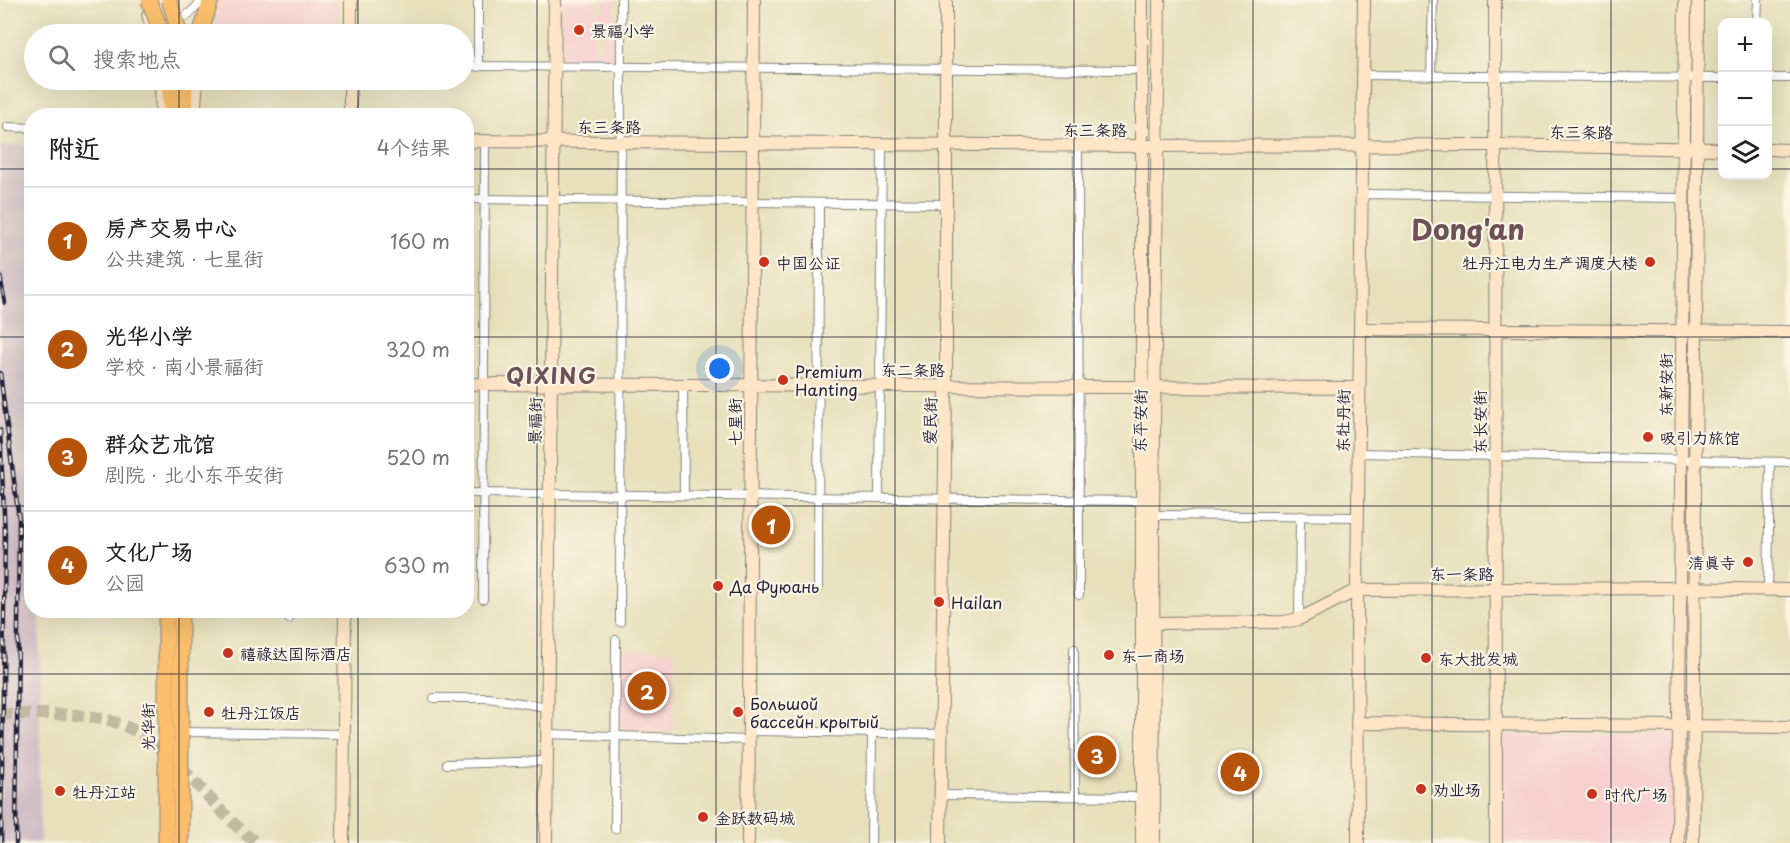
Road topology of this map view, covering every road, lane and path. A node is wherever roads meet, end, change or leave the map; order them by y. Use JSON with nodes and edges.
{"nodes":[{"id":1,"x":159,"y":0,"type":"edge"},
{"id":2,"x":169,"y":0,"type":"edge"},
{"id":3,"x":204,"y":0,"type":"edge"},
{"id":4,"x":212,"y":0,"type":"edge"},
{"id":5,"x":351,"y":0,"type":"edge"},
{"id":6,"x":478,"y":0,"type":"edge"},
{"id":7,"x":555,"y":0,"type":"edge"},
{"id":8,"x":621,"y":0,"type":"edge"},
{"id":9,"x":754,"y":0,"type":"edge"},
{"id":10,"x":946,"y":0,"type":"edge"},
{"id":11,"x":1142,"y":0,"type":"edge"},
{"id":12,"x":1160,"y":0,"type":"edge"},
{"id":13,"x":1364,"y":0,"type":"edge"},
{"id":14,"x":1433,"y":0,"type":"edge"},
{"id":15,"x":1494,"y":0,"type":"edge"},
{"id":16,"x":1685,"y":0,"type":"edge"},
{"id":17,"x":1698,"y":0,"type":"edge"},
{"id":18,"x":1758,"y":0,"type":"edge"},
{"id":19,"x":146,"y":1,"type":"edge"},
{"id":20,"x":1758,"y":18,"type":"edge"},
{"id":21,"x":153,"y":24,"type":"edge"},
{"id":22,"x":167,"y":24,"type":"edge"},
{"id":23,"x":172,"y":24,"type":"edge"},
{"id":24,"x":177,"y":24,"type":"edge"},
{"id":25,"x":204,"y":24,"type":"edge"},
{"id":26,"x":208,"y":24,"type":"edge"},
{"id":27,"x":351,"y":24,"type":"edge"},
{"id":28,"x":474,"y":67,"type":"edge"},
{"id":29,"x":478,"y":67,"type":"junction"},
{"id":30,"x":554,"y":67,"type":"junction"},
{"id":31,"x":621,"y":68,"type":"junction"},
{"id":32,"x":753,"y":69,"type":"junction"},
{"id":33,"x":1133,"y":70,"type":"dead end"},
{"id":34,"x":946,"y":71,"type":"junction"},
{"id":35,"x":1362,"y":75,"type":"junction"},
{"id":36,"x":1431,"y":75,"type":"junction"},
{"id":37,"x":1495,"y":76,"type":"junction"},
{"id":38,"x":1684,"y":77,"type":"junction"},
{"id":39,"x":1698,"y":78,"type":"junction"},
{"id":40,"x":1718,"y":78,"type":"edge"},
{"id":41,"x":1772,"y":78,"type":"edge"},
{"id":42,"x":1790,"y":78,"type":"edge"},
{"id":43,"x":161,"y":90,"type":"edge"},
{"id":44,"x":170,"y":90,"type":"edge"},
{"id":45,"x":174,"y":90,"type":"edge"},
{"id":46,"x":185,"y":90,"type":"edge"},
{"id":47,"x":196,"y":90,"type":"edge"},
{"id":48,"x":350,"y":90,"type":"edge"},
{"id":49,"x":162,"y":108,"type":"edge"},
{"id":50,"x":172,"y":108,"type":"edge"},
{"id":51,"x":173,"y":108,"type":"edge"},
{"id":52,"x":184,"y":108,"type":"edge"},
{"id":53,"x":195,"y":108,"type":"edge"},
{"id":54,"x":350,"y":108,"type":"edge"},
{"id":55,"x":8,"y":127,"type":"dead end"},
{"id":56,"x":24,"y":128,"type":"edge"},
{"id":57,"x":474,"y":141,"type":"edge"},
{"id":58,"x":485,"y":141,"type":"junction"},
{"id":59,"x":553,"y":142,"type":"junction"},
{"id":60,"x":621,"y":143,"type":"junction"},
{"id":61,"x":752,"y":144,"type":"junction"},
{"id":62,"x":882,"y":145,"type":"junction"},
{"id":63,"x":945,"y":145,"type":"junction"},
{"id":64,"x":1495,"y":145,"type":"junction"},
{"id":65,"x":1078,"y":146,"type":"junction"},
{"id":66,"x":1141,"y":146,"type":"junction"},
{"id":67,"x":1157,"y":146,"type":"junction"},
{"id":68,"x":1361,"y":146,"type":"junction"},
{"id":69,"x":1684,"y":149,"type":"junction"},
{"id":70,"x":1698,"y":149,"type":"junction"},
{"id":71,"x":1718,"y":149,"type":"edge"},
{"id":72,"x":1772,"y":149,"type":"edge"},
{"id":73,"x":1790,"y":150,"type":"edge"},
{"id":74,"x":1361,"y":195,"type":"junction"},
{"id":75,"x":1495,"y":197,"type":"junction"},
{"id":76,"x":1683,"y":198,"type":"junction"},
{"id":77,"x":474,"y":199,"type":"edge"},
{"id":78,"x":485,"y":199,"type":"junction"},
{"id":79,"x":553,"y":200,"type":"junction"},
{"id":80,"x":621,"y":201,"type":"junction"},
{"id":81,"x":752,"y":202,"type":"junction"},
{"id":82,"x":819,"y":203,"type":"junction"},
{"id":83,"x":881,"y":204,"type":"junction"},
{"id":84,"x":945,"y":204,"type":"junction"},
{"id":85,"x":1360,"y":329,"type":"junction"},
{"id":86,"x":1495,"y":331,"type":"junction"},
{"id":87,"x":1682,"y":332,"type":"junction"},
{"id":88,"x":1696,"y":332,"type":"junction"},
{"id":89,"x":1790,"y":332,"type":"edge"},
{"id":90,"x":474,"y":384,"type":"edge"},
{"id":91,"x":484,"y":384,"type":"junction"},
{"id":92,"x":551,"y":384,"type":"junction"},
{"id":93,"x":620,"y":384,"type":"junction"},
{"id":94,"x":683,"y":385,"type":"junction"},
{"id":95,"x":751,"y":385,"type":"junction"},
{"id":96,"x":819,"y":385,"type":"junction"},
{"id":97,"x":880,"y":386,"type":"junction"},
{"id":98,"x":946,"y":386,"type":"junction"},
{"id":99,"x":1078,"y":387,"type":"junction"},
{"id":100,"x":1142,"y":387,"type":"junction"},
{"id":101,"x":1156,"y":388,"type":"junction"},
{"id":102,"x":1359,"y":388,"type":"junction"},
{"id":103,"x":1358,"y":453,"type":"junction"},
{"id":104,"x":1495,"y":456,"type":"junction"},
{"id":105,"x":1682,"y":460,"type":"junction"},
{"id":106,"x":1695,"y":460,"type":"junction"},
{"id":107,"x":1770,"y":462,"type":"junction"},
{"id":108,"x":1790,"y":462,"type":"edge"},
{"id":109,"x":474,"y":493,"type":"edge"},
{"id":110,"x":484,"y":493,"type":"junction"},
{"id":111,"x":549,"y":493,"type":"junction"},
{"id":112,"x":620,"y":493,"type":"junction"},
{"id":113,"x":684,"y":494,"type":"junction"},
{"id":114,"x":751,"y":495,"type":"junction"},
{"id":115,"x":818,"y":496,"type":"junction"},
{"id":116,"x":879,"y":497,"type":"junction"},
{"id":117,"x":945,"y":498,"type":"junction"},
{"id":118,"x":1079,"y":500,"type":"junction"},
{"id":119,"x":1142,"y":501,"type":"junction"},
{"id":120,"x":1153,"y":515,"type":"junction"},
{"id":121,"x":1300,"y":516,"type":"junction"},
{"id":122,"x":1358,"y":517,"type":"junction"},
{"id":123,"x":1680,"y":588,"type":"junction"},
{"id":124,"x":818,"y":589,"type":"dead end"},
{"id":125,"x":1694,"y":589,"type":"junction"},
{"id":126,"x":1357,"y":590,"type":"junction"},
{"id":127,"x":1496,"y":590,"type":"junction"},
{"id":128,"x":1768,"y":590,"type":"junction"},
{"id":129,"x":1790,"y":590,"type":"edge"},
{"id":130,"x":1079,"y":595,"type":"dead end"},
{"id":131,"x":483,"y":599,"type":"dead end"},
{"id":132,"x":166,"y":618,"type":"edge"},
{"id":133,"x":181,"y":618,"type":"edge"},
{"id":134,"x":345,"y":618,"type":"edge"},
{"id":135,"x":1299,"y":619,"type":"junction"},
{"id":136,"x":620,"y":622,"type":"dead end"},
{"id":137,"x":1148,"y":623,"type":"junction"},
{"id":138,"x":616,"y":640,"type":"dead end"},
{"id":139,"x":1074,"y":649,"type":"dead end"},
{"id":140,"x":434,"y":698,"type":"dead end"},
{"id":141,"x":547,"y":707,"type":"junction"},
{"id":142,"x":1357,"y":723,"type":"junction"},
{"id":143,"x":1496,"y":724,"type":"junction"},
{"id":144,"x":1678,"y":727,"type":"junction"},
{"id":145,"x":1693,"y":727,"type":"junction"},
{"id":146,"x":1790,"y":728,"type":"edge"},
{"id":147,"x":181,"y":732,"type":"junction"},
{"id":148,"x":872,"y":733,"type":"junction"},
{"id":149,"x":344,"y":734,"type":"junction"},
{"id":150,"x":547,"y":734,"type":"junction"},
{"id":151,"x":941,"y":734,"type":"junction"},
{"id":152,"x":615,"y":736,"type":"junction"},
{"id":153,"x":749,"y":736,"type":"junction"},
{"id":154,"x":547,"y":761,"type":"junction"},
{"id":155,"x":447,"y":765,"type":"dead end"},
{"id":156,"x":940,"y":795,"type":"junction"},
{"id":157,"x":1075,"y":796,"type":"junction"},
{"id":158,"x":1142,"y":797,"type":"junction"},
{"id":159,"x":615,"y":829,"type":"dead end"},
{"id":160,"x":166,"y":843,"type":"edge"},
{"id":161,"x":181,"y":843,"type":"edge"},
{"id":162,"x":343,"y":843,"type":"edge"},
{"id":163,"x":546,"y":843,"type":"edge"},
{"id":164,"x":748,"y":843,"type":"edge"},
{"id":165,"x":872,"y":843,"type":"edge"},
{"id":166,"x":940,"y":843,"type":"edge"},
{"id":167,"x":1142,"y":843,"type":"edge"},
{"id":168,"x":1154,"y":843,"type":"edge"},
{"id":169,"x":1358,"y":843,"type":"edge"},
{"id":170,"x":1496,"y":843,"type":"edge"},
{"id":171,"x":1678,"y":843,"type":"edge"},
{"id":172,"x":1693,"y":843,"type":"edge"}],
"edges":[{"from":1,"to":22,"type":"highway"},
{"from":2,"to":24,"type":"highway","bridge":true},
{"from":3,"to":23,"type":"street"},
{"from":4,"to":25,"type":"highway"},
{"from":4,"to":26,"type":"street"},
{"from":5,"to":27,"type":"street"},
{"from":6,"to":29,"type":"street"},
{"from":7,"to":30,"type":"street","name":"景福街"},
{"from":8,"to":31,"type":"street"},
{"from":9,"to":32,"type":"street","name":"七星街"},
{"from":10,"to":34,"type":"street","name":"爱民街"},
{"from":11,"to":66,"type":"street","name":"东平安街"},
{"from":12,"to":67,"type":"street","name":"东平安街"},
{"from":13,"to":35,"type":"street","name":"东牡丹街"},
{"from":14,"to":36,"type":"street"},
{"from":15,"to":37,"type":"street","name":"东长安街"},
{"from":16,"to":38,"type":"street","name":"东新安街"},
{"from":17,"to":39,"type":"street","name":"东新安街"},
{"from":18,"to":20,"type":"street"},
{"from":19,"to":21,"type":"highway","bridge":true},
{"from":28,"to":29,"type":"street"},
{"from":29,"to":30,"type":"street"},
{"from":30,"to":31,"type":"street"},
{"from":30,"to":59,"type":"street","name":"景福街"},
{"from":31,"to":32,"type":"street"},
{"from":31,"to":60,"type":"street"},
{"from":32,"to":34,"type":"street"},
{"from":32,"to":61,"type":"street","name":"七星街"},
{"from":33,"to":34,"type":"street"},
{"from":34,"to":63,"type":"street","name":"爱民街"},
{"from":35,"to":36,"type":"street"},
{"from":35,"to":68,"type":"street","name":"东牡丹街"},
{"from":36,"to":37,"type":"street"},
{"from":37,"to":38,"type":"street"},
{"from":37,"to":64,"type":"street","name":"东长安街"},
{"from":38,"to":39,"type":"street"},
{"from":38,"to":69,"type":"street","name":"东新安街"},
{"from":39,"to":40,"type":"street"},
{"from":39,"to":70,"type":"street","name":"东新安街"},
{"from":41,"to":42,"type":"street"},
{"from":43,"to":49,"type":"street"},
{"from":44,"to":50,"type":"highway"},
{"from":45,"to":51,"type":"highway"},
{"from":46,"to":52,"type":"highway"},
{"from":47,"to":53,"type":"street"},
{"from":48,"to":54,"type":"street"},
{"from":55,"to":56,"type":"street"},
{"from":57,"to":58,"type":"street","name":"东三条路"},
{"from":58,"to":59,"type":"street","name":"东三条路"},
{"from":58,"to":78,"type":"street"},
{"from":59,"to":60,"type":"street","name":"东三条路"},
{"from":59,"to":79,"type":"street","name":"景福街"},
{"from":60,"to":61,"type":"street","name":"东三条路"},
{"from":60,"to":80,"type":"street"},
{"from":61,"to":62,"type":"street","name":"东三条路"},
{"from":61,"to":81,"type":"street","name":"七星街"},
{"from":62,"to":63,"type":"street","name":"东三条路"},
{"from":62,"to":83,"type":"street"},
{"from":63,"to":65,"type":"street","name":"东三条路"},
{"from":63,"to":84,"type":"street","name":"爱民街"},
{"from":64,"to":68,"type":"street","name":"东三条路"},
{"from":64,"to":69,"type":"street","name":"东三条路"},
{"from":64,"to":75,"type":"street","name":"东长安街"},
{"from":65,"to":66,"type":"street","name":"东三条路"},
{"from":65,"to":99,"type":"street"},
{"from":66,"to":67,"type":"street","name":"东三条路"},
{"from":66,"to":100,"type":"street","name":"东平安街"},
{"from":67,"to":68,"type":"street","name":"东三条路"},
{"from":67,"to":101,"type":"street","name":"东平安街"},
{"from":68,"to":74,"type":"street","name":"东牡丹街"},
{"from":69,"to":70,"type":"street","name":"东三条路"},
{"from":69,"to":76,"type":"street","name":"东新安街"},
{"from":70,"to":71,"type":"street","name":"东三条路"},
{"from":70,"to":88,"type":"street","name":"东新安街"},
{"from":72,"to":73,"type":"street"},
{"from":74,"to":75,"type":"street"},
{"from":74,"to":85,"type":"street","name":"东牡丹街"},
{"from":75,"to":76,"type":"street"},
{"from":75,"to":86,"type":"street","name":"东长安街"},
{"from":76,"to":87,"type":"street","name":"东新安街"},
{"from":77,"to":78,"type":"street"},
{"from":78,"to":79,"type":"street"},
{"from":78,"to":91,"type":"street"},
{"from":79,"to":80,"type":"street"},
{"from":79,"to":92,"type":"street","name":"景福街"},
{"from":80,"to":81,"type":"street"},
{"from":80,"to":93,"type":"street"},
{"from":81,"to":82,"type":"street"},
{"from":81,"to":95,"type":"street","name":"七星街"},
{"from":82,"to":83,"type":"street"},
{"from":82,"to":96,"type":"street"},
{"from":83,"to":84,"type":"street"},
{"from":83,"to":97,"type":"street"},
{"from":84,"to":98,"type":"street","name":"爱民街"},
{"from":85,"to":86,"type":"street"},
{"from":85,"to":102,"type":"street","name":"东牡丹街"},
{"from":86,"to":87,"type":"street"},
{"from":86,"to":104,"type":"street","name":"东长安街"},
{"from":87,"to":88,"type":"street"},
{"from":87,"to":105,"type":"street","name":"东新安街"},
{"from":88,"to":89,"type":"street"},
{"from":88,"to":106,"type":"street","name":"东新安街"},
{"from":90,"to":91,"type":"street","name":"东二条路"},
{"from":91,"to":92,"type":"street","name":"东二条路"},
{"from":91,"to":110,"type":"street"},
{"from":92,"to":93,"type":"street","name":"东二条路"},
{"from":92,"to":111,"type":"street","name":"景福街"},
{"from":93,"to":94,"type":"street","name":"东二条路"},
{"from":93,"to":112,"type":"street"},
{"from":94,"to":95,"type":"street","name":"东二条路"},
{"from":94,"to":113,"type":"street"},
{"from":95,"to":96,"type":"street","name":"东二条路"},
{"from":95,"to":114,"type":"street","name":"七星街"},
{"from":96,"to":97,"type":"street","name":"东二条路"},
{"from":96,"to":115,"type":"street"},
{"from":97,"to":98,"type":"street","name":"东二条路"},
{"from":97,"to":116,"type":"street"},
{"from":98,"to":99,"type":"street","name":"东二条路"},
{"from":98,"to":117,"type":"street","name":"爱民街"},
{"from":99,"to":100,"type":"street","name":"东二条路"},
{"from":99,"to":118,"type":"street"},
{"from":100,"to":101,"type":"street","name":"东二条路"},
{"from":100,"to":119,"type":"street","name":"东平安街"},
{"from":101,"to":102,"type":"street","name":"东二条路"},
{"from":101,"to":120,"type":"street","name":"东平安街"},
{"from":102,"to":103,"type":"street","name":"东牡丹街"},
{"from":103,"to":104,"type":"street"},
{"from":103,"to":122,"type":"street","name":"东牡丹街"},
{"from":104,"to":105,"type":"street"},
{"from":104,"to":127,"type":"street","name":"东长安街"},
{"from":105,"to":106,"type":"street"},
{"from":105,"to":123,"type":"street","name":"东新安街"},
{"from":106,"to":107,"type":"street"},
{"from":106,"to":125,"type":"street","name":"东新安街"},
{"from":107,"to":108,"type":"street"},
{"from":107,"to":128,"type":"street"},
{"from":109,"to":110,"type":"street"},
{"from":110,"to":111,"type":"street"},
{"from":110,"to":131,"type":"street"},
{"from":111,"to":112,"type":"street"},
{"from":111,"to":141,"type":"street","name":"景福街"},
{"from":112,"to":113,"type":"street"},
{"from":112,"to":136,"type":"street"},
{"from":113,"to":114,"type":"street"},
{"from":114,"to":115,"type":"street"},
{"from":114,"to":153,"type":"street","name":"七星街"},
{"from":115,"to":116,"type":"street"},
{"from":115,"to":124,"type":"street"},
{"from":116,"to":117,"type":"street"},
{"from":117,"to":118,"type":"street"},
{"from":117,"to":151,"type":"street","name":"爱民街"},
{"from":118,"to":119,"type":"street"},
{"from":118,"to":130,"type":"street"},
{"from":119,"to":137,"type":"street","name":"东平安街"},
{"from":120,"to":121,"type":"street"},
{"from":120,"to":137,"type":"street","name":"东平安街"},
{"from":121,"to":122,"type":"street"},
{"from":121,"to":135,"type":"street"},
{"from":122,"to":126,"type":"street","name":"东牡丹街"},
{"from":123,"to":125,"type":"street","name":"东一条路"},
{"from":123,"to":127,"type":"street","name":"东一条路"},
{"from":123,"to":144,"type":"street","name":"东新安街"},
{"from":125,"to":128,"type":"street","name":"东一条路"},
{"from":125,"to":145,"type":"street","name":"东新安街"},
{"from":126,"to":127,"type":"street","name":"东一条路"},
{"from":126,"to":135,"type":"street","name":"东一条路"},
{"from":126,"to":142,"type":"street","name":"东牡丹街"},
{"from":127,"to":143,"type":"street","name":"东长安街"},
{"from":128,"to":129,"type":"street","name":"东一条路"},
{"from":132,"to":160,"type":"highway","name":"光华街"},
{"from":133,"to":147,"type":"highway"},
{"from":134,"to":149,"type":"street"},
{"from":135,"to":137,"type":"street","name":"东一条路"},
{"from":137,"to":158,"type":"street","name":"东平安街"},
{"from":137,"to":168,"type":"street","name":"东平安街"},
{"from":138,"to":152,"type":"street"},
{"from":139,"to":157,"type":"street"},
{"from":140,"to":141,"type":"street"},
{"from":141,"to":150,"type":"street","name":"景福街"},
{"from":142,"to":143,"type":"street"},
{"from":142,"to":169,"type":"street","name":"东牡丹街"},
{"from":143,"to":144,"type":"street"},
{"from":143,"to":170,"type":"street","name":"东长安街"},
{"from":144,"to":145,"type":"street"},
{"from":144,"to":171,"type":"street","name":"东新安街"},
{"from":145,"to":146,"type":"street"},
{"from":145,"to":172,"type":"street","name":"东新安街"},
{"from":147,"to":149,"type":"street"},
{"from":147,"to":161,"type":"highway"},
{"from":148,"to":151,"type":"street"},
{"from":148,"to":153,"type":"street"},
{"from":148,"to":165,"type":"street"},
{"from":149,"to":162,"type":"street"},
{"from":150,"to":152,"type":"street"},
{"from":150,"to":154,"type":"street","name":"景福街"},
{"from":151,"to":156,"type":"street","name":"爱民街"},
{"from":152,"to":153,"type":"street"},
{"from":152,"to":159,"type":"street"},
{"from":153,"to":164,"type":"street","name":"七星街"},
{"from":154,"to":155,"type":"street"},
{"from":154,"to":163,"type":"street","name":"景福街"},
{"from":156,"to":157,"type":"street"},
{"from":156,"to":166,"type":"street","name":"爱民街"},
{"from":157,"to":158,"type":"street"},
{"from":158,"to":167,"type":"street","name":"东平安街"}]}
